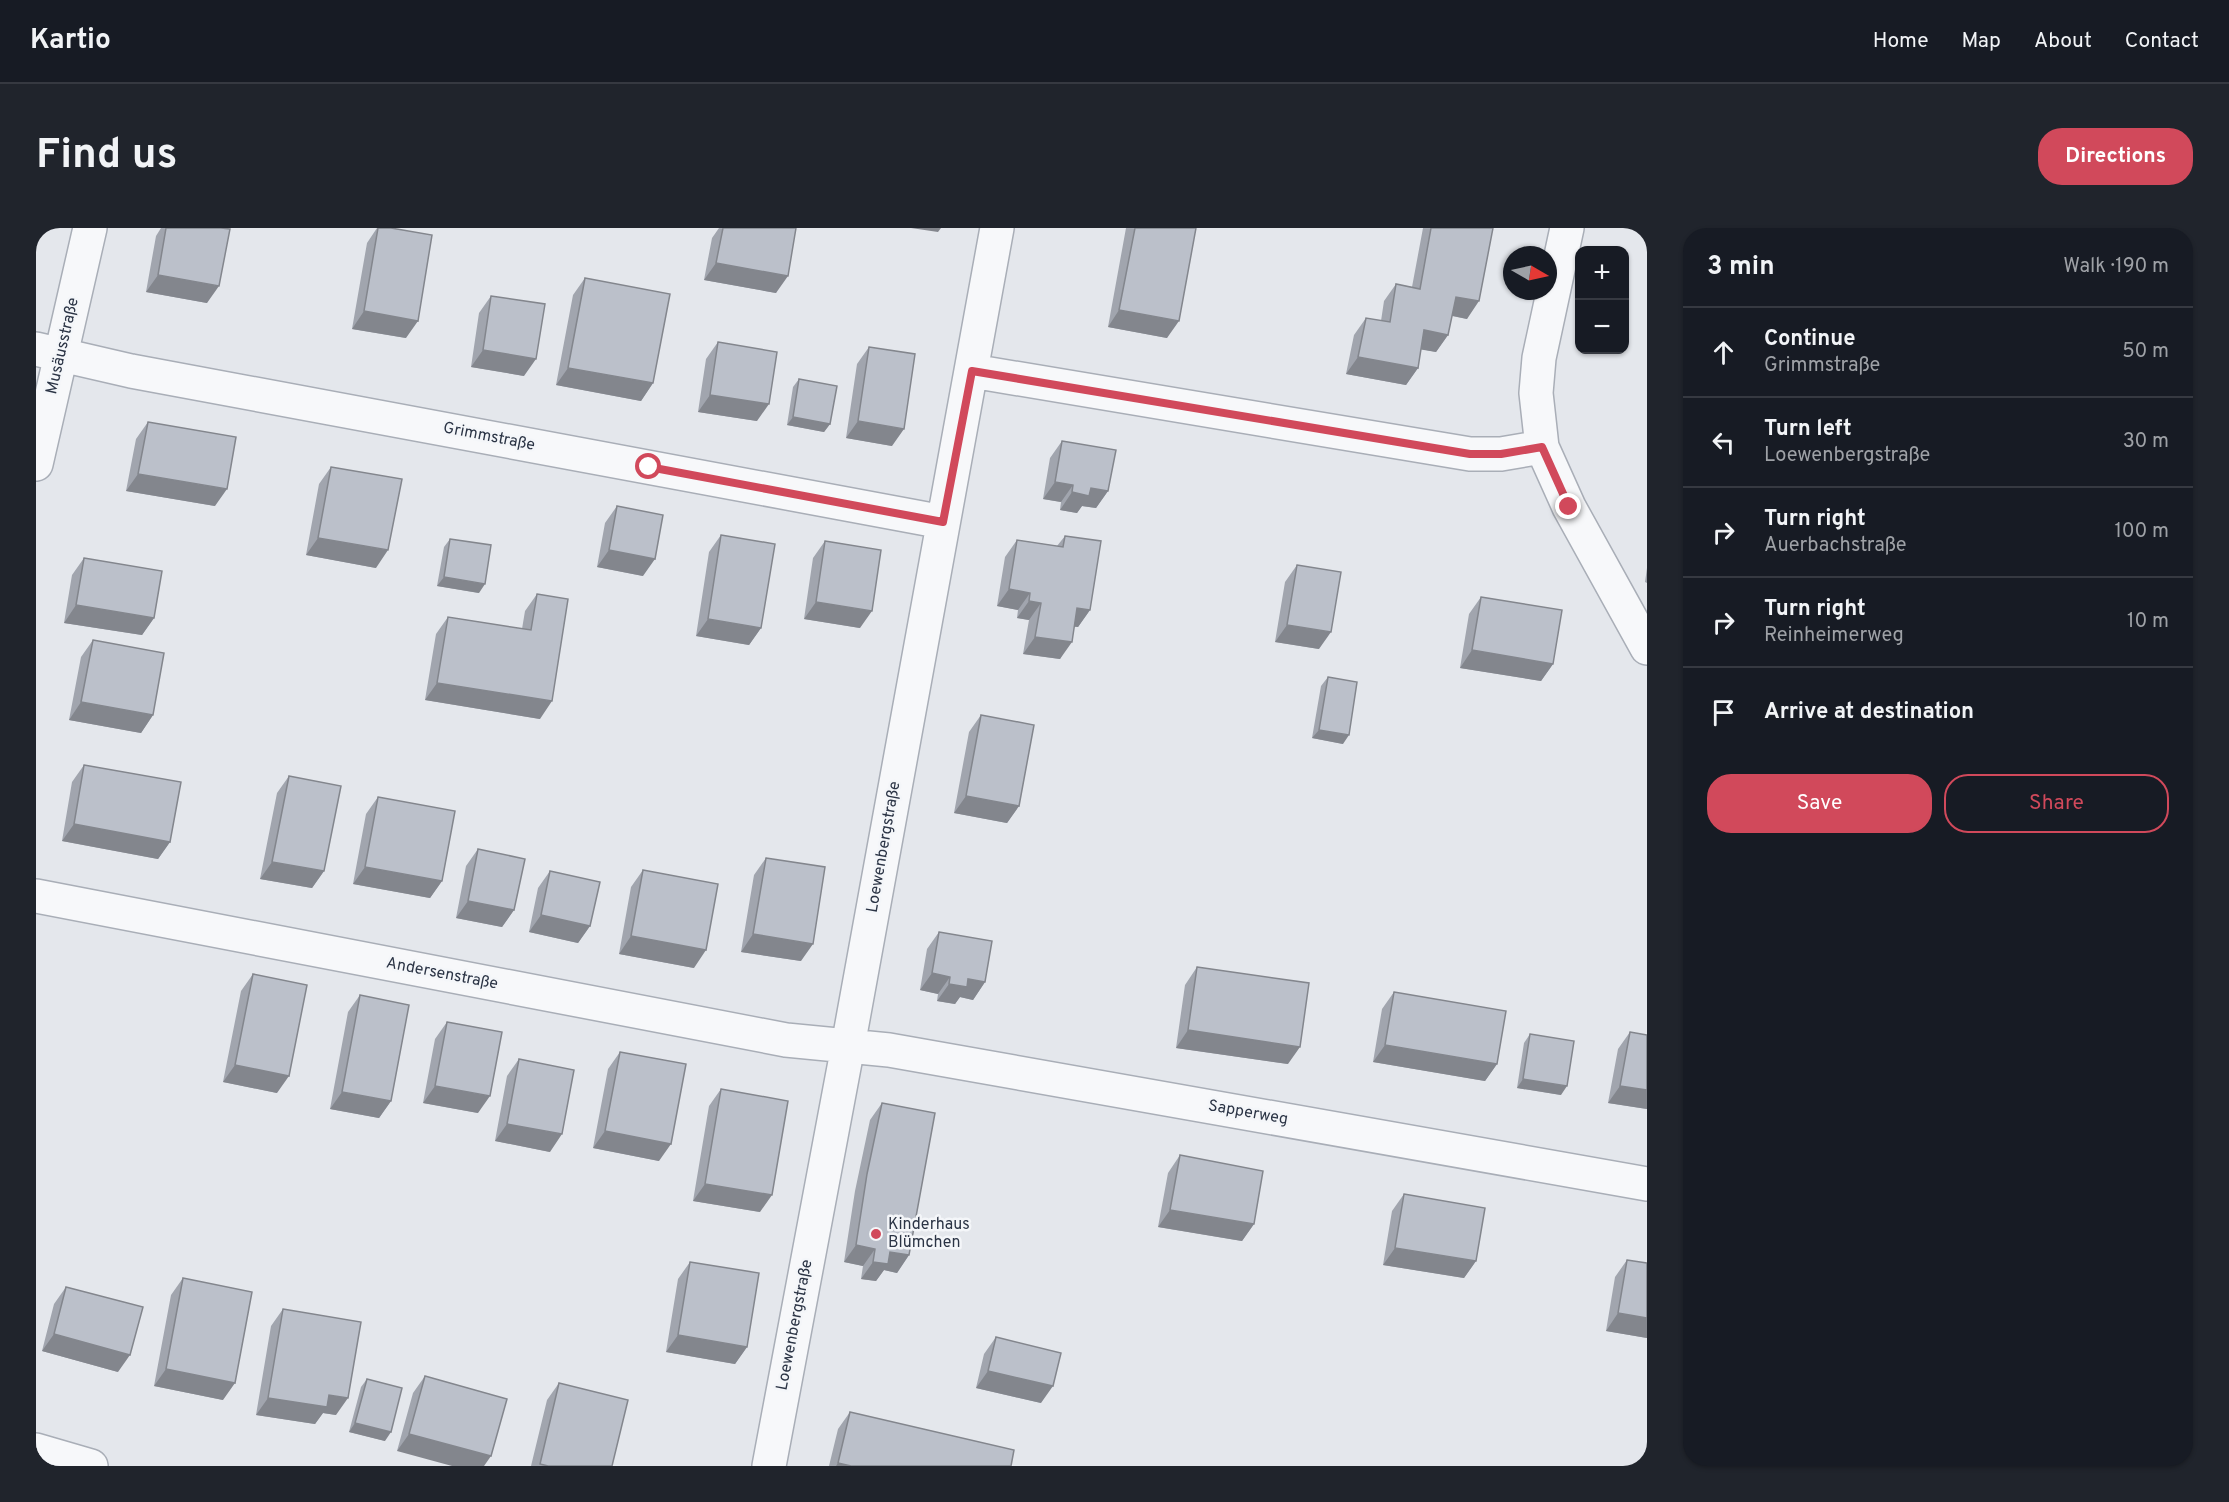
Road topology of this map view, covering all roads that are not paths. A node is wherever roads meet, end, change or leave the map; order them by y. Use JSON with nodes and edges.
{"nodes":[{"id":1,"x":90,"y":228,"type":"edge"},
{"id":2,"x":997,"y":228,"type":"edge"},
{"id":3,"x":1567,"y":228,"type":"edge"},
{"id":4,"x":48,"y":352,"type":"edge"},
{"id":5,"x":972,"y":371,"type":"junction"},
{"id":6,"x":1542,"y":447,"type":"junction"},
{"id":7,"x":36,"y":464,"type":"edge"},
{"id":8,"x":943,"y":522,"type":"junction"},
{"id":9,"x":1647,"y":648,"type":"edge"},
{"id":10,"x":36,"y":896,"type":"edge"},
{"id":11,"x":848,"y":1046,"type":"junction"},
{"id":12,"x":1647,"y":1184,"type":"edge"},
{"id":13,"x":36,"y":1450,"type":"edge"},
{"id":14,"x":90,"y":1466,"type":"edge"},
{"id":15,"x":769,"y":1466,"type":"edge"}],
"edges":[{"from":1,"to":4,"type":"street","name":"Musäusstraße"},
{"from":2,"to":5,"type":"street","name":"Loewenbergstraße"},
{"from":3,"to":6,"type":"street"},
{"from":4,"to":7,"type":"street","name":"Musäusstraße"},
{"from":4,"to":8,"type":"street","name":"Grimmstraße"},
{"from":5,"to":6,"type":"street"},
{"from":5,"to":8,"type":"street","name":"Loewenbergstraße"},
{"from":6,"to":9,"type":"street"},
{"from":8,"to":11,"type":"street","name":"Loewenbergstraße"},
{"from":10,"to":11,"type":"street","name":"Andersenstraße"},
{"from":11,"to":12,"type":"street","name":"Sapperweg"},
{"from":11,"to":15,"type":"street","name":"Loewenbergstraße"},
{"from":13,"to":14,"type":"street"}]}
